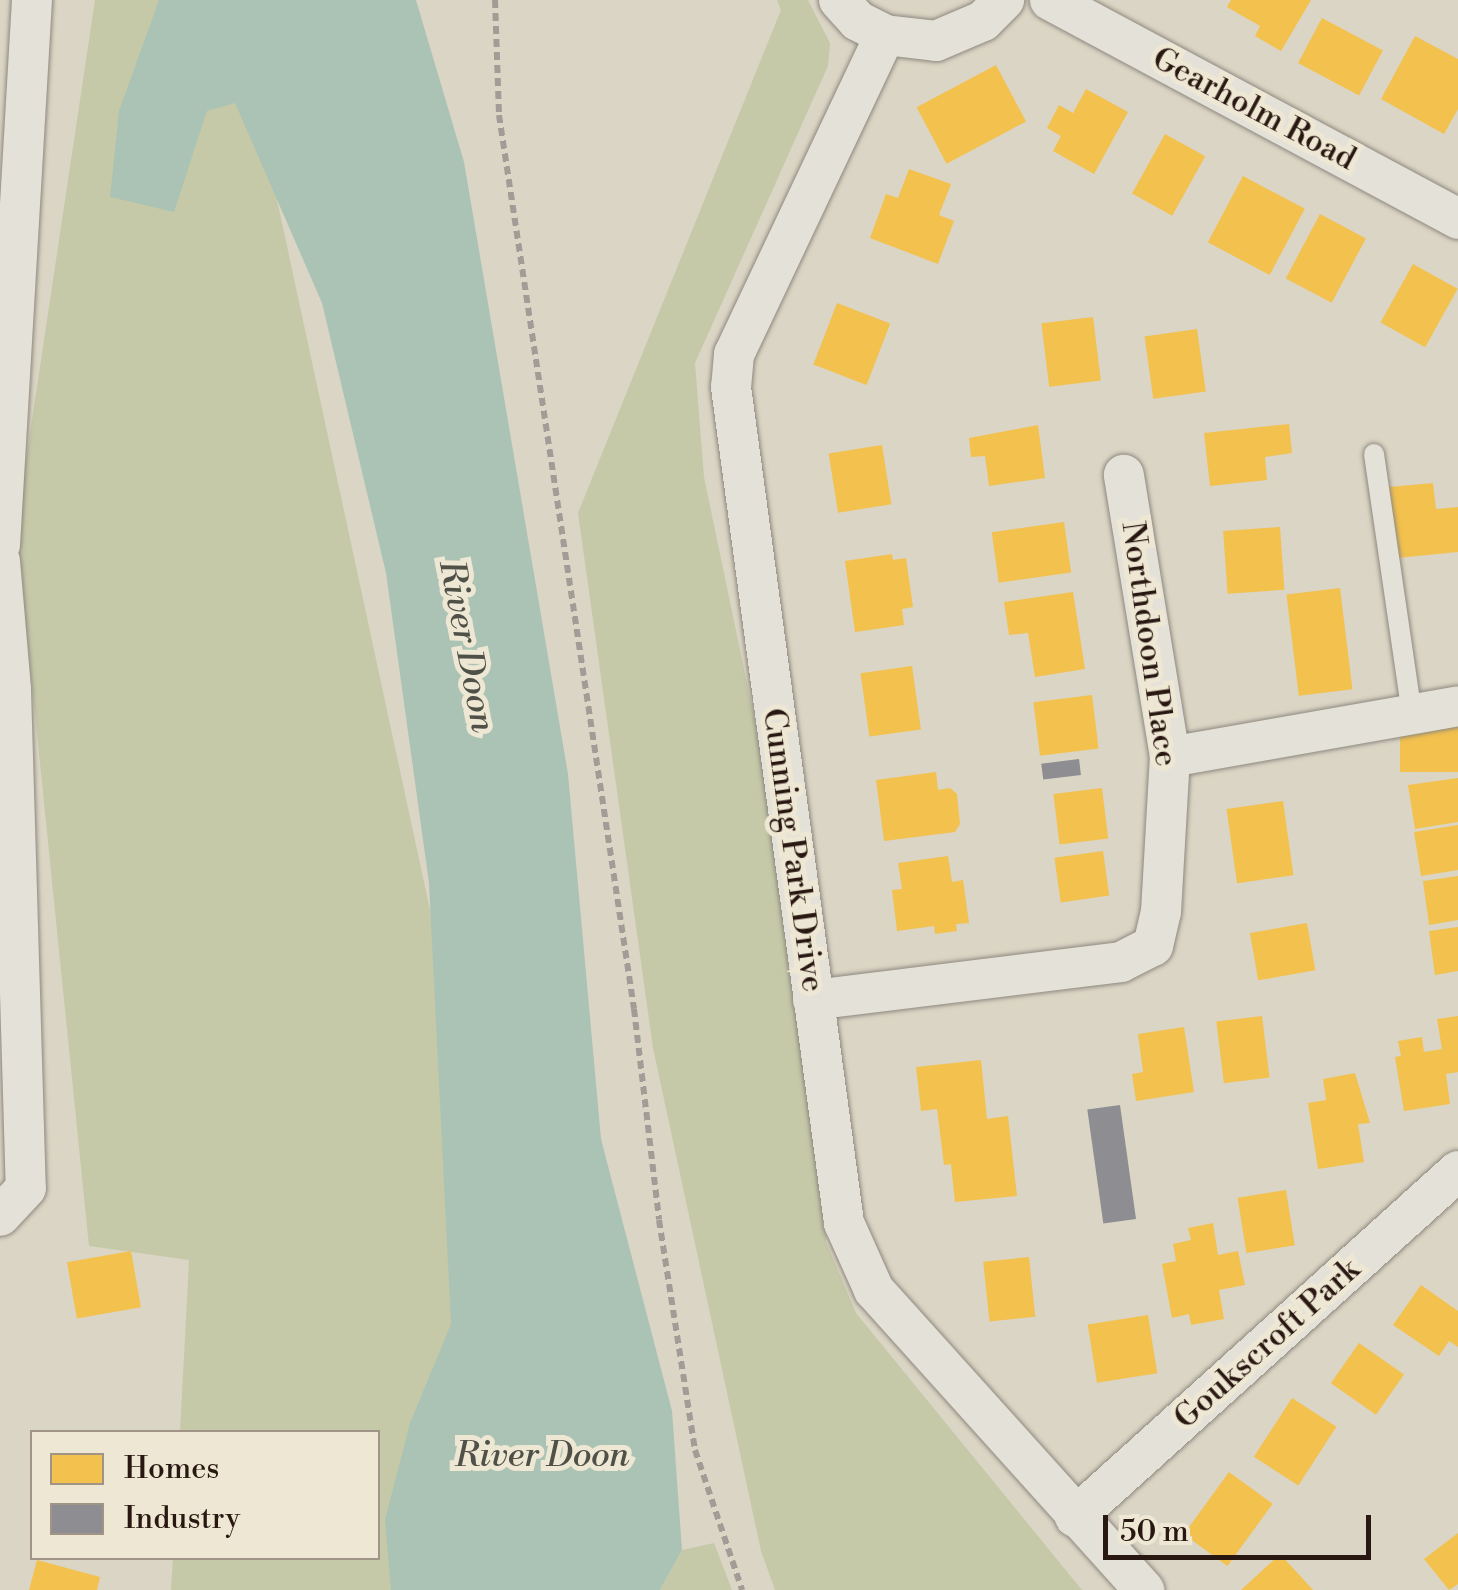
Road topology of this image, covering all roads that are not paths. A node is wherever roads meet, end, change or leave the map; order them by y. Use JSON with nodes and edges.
{"nodes":[{"id":1,"x":32,"y":0,"type":"edge"},
{"id":2,"x":839,"y":0,"type":"edge"},
{"id":3,"x":1004,"y":0,"type":"edge"},
{"id":4,"x":1050,"y":0,"type":"edge"},
{"id":5,"x":885,"y":35,"type":"junction"},
{"id":6,"x":1458,"y":219,"type":"edge"},
{"id":7,"x":1374,"y":454,"type":"dead end"},
{"id":8,"x":1124,"y":475,"type":"dead end"},
{"id":9,"x":0,"y":546,"type":"edge"},
{"id":10,"x":0,"y":561,"type":"edge"},
{"id":11,"x":1458,"y":706,"type":"edge"},
{"id":12,"x":1412,"y":714,"type":"junction"},
{"id":13,"x":1170,"y":757,"type":"junction"},
{"id":14,"x":813,"y":1000,"type":"junction"},
{"id":15,"x":1458,"y":1171,"type":"edge"},
{"id":16,"x":0,"y":1216,"type":"edge"},
{"id":17,"x":1075,"y":1517,"type":"junction"},
{"id":18,"x":1144,"y":1590,"type":"edge"}],
"edges":[{"from":1,"to":9,"type":"street"},
{"from":2,"to":5,"type":"street"},
{"from":3,"to":5,"type":"street"},
{"from":4,"to":6,"type":"street","name":"Gearholm Road"},
{"from":5,"to":14,"type":"street","name":"Cunning Park Drive"},
{"from":7,"to":12,"type":"lane"},
{"from":8,"to":13,"type":"street","name":"Northdoon Place"},
{"from":10,"to":16,"type":"street"},
{"from":11,"to":12,"type":"street"},
{"from":12,"to":13,"type":"street"},
{"from":13,"to":14,"type":"street","name":"Northdoon Place"},
{"from":14,"to":17,"type":"street","name":"Cunning Park Drive"},
{"from":15,"to":17,"type":"street","name":"Goukscroft Park"},
{"from":17,"to":18,"type":"street","name":"Cunning Park Drive"}]}
